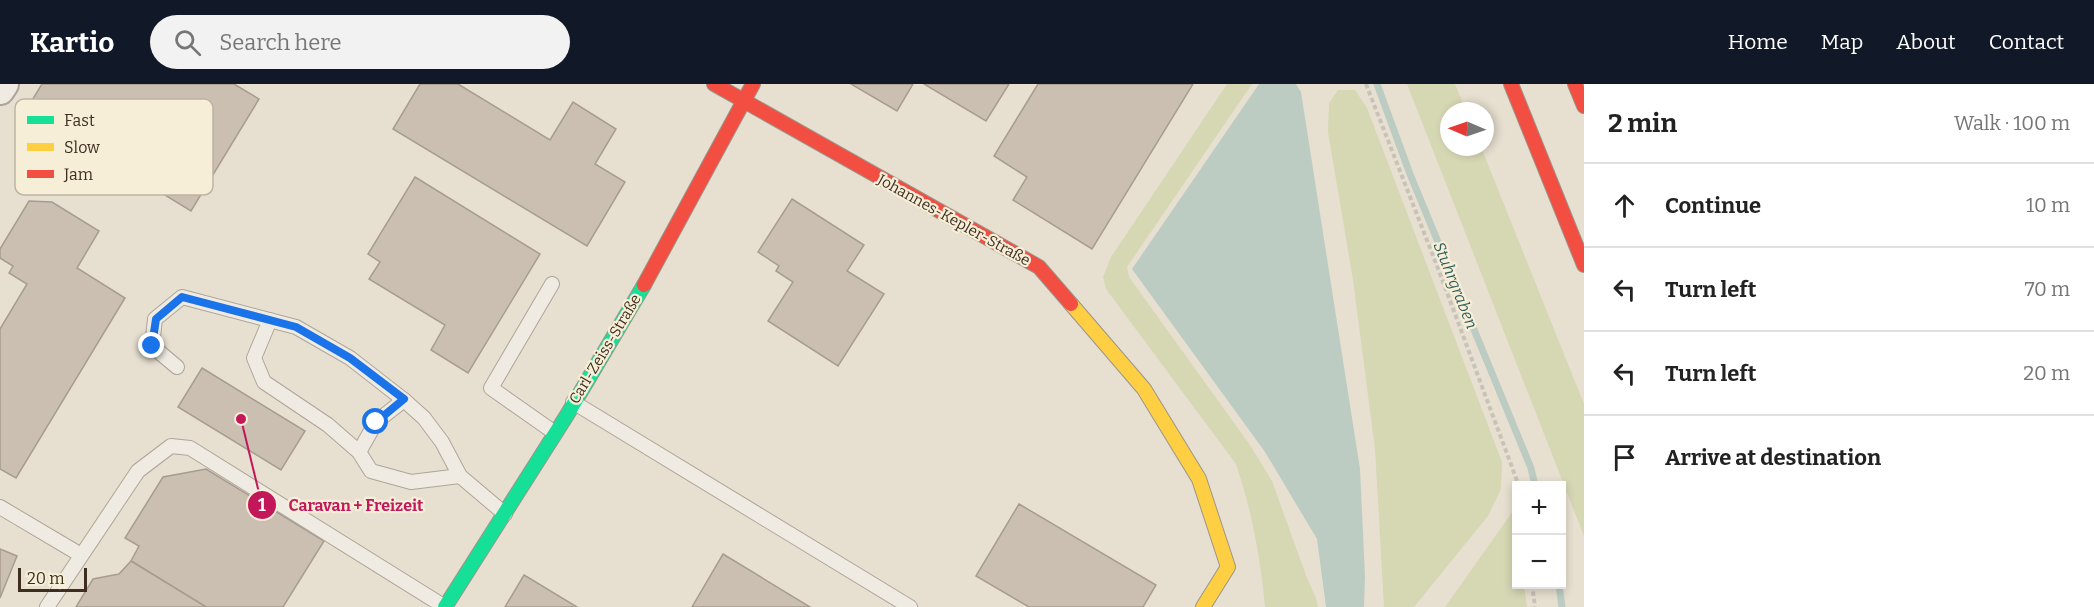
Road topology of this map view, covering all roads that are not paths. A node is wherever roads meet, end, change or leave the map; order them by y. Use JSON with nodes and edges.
{"nodes":[{"id":1,"x":4,"y":84,"type":"edge"},
{"id":2,"x":714,"y":84,"type":"edge"},
{"id":3,"x":753,"y":84,"type":"edge"},
{"id":4,"x":1511,"y":84,"type":"edge"},
{"id":5,"x":1575,"y":84,"type":"edge"},
{"id":6,"x":0,"y":90,"type":"edge"},
{"id":7,"x":744,"y":102,"type":"junction"},
{"id":8,"x":1584,"y":106,"type":"edge"},
{"id":9,"x":1584,"y":265,"type":"edge"},
{"id":10,"x":552,"y":284,"type":"dead end"},
{"id":11,"x":270,"y":320,"type":"junction"},
{"id":12,"x":177,"y":367,"type":"dead end"},
{"id":13,"x":404,"y":399,"type":"junction"},
{"id":14,"x":573,"y":402,"type":"junction"},
{"id":15,"x":555,"y":433,"type":"junction"},
{"id":16,"x":359,"y":452,"type":"junction"},
{"id":17,"x":460,"y":476,"type":"junction"},
{"id":18,"x":0,"y":507,"type":"edge"},
{"id":19,"x":505,"y":514,"type":"junction"},
{"id":20,"x":81,"y":555,"type":"junction"},
{"id":21,"x":47,"y":607,"type":"edge"},
{"id":22,"x":445,"y":607,"type":"edge"},
{"id":23,"x":909,"y":607,"type":"edge"},
{"id":24,"x":1203,"y":607,"type":"edge"}],
"edges":[{"from":1,"to":6,"type":"street"},
{"from":2,"to":7,"type":"main road","name":"Johannes-Kepler-Straße"},
{"from":3,"to":7,"type":"main road","name":"Carl-Zeiss-Straße"},
{"from":4,"to":9,"type":"main road"},
{"from":5,"to":8,"type":"main road"},
{"from":7,"to":14,"type":"main road","name":"Carl-Zeiss-Straße"},
{"from":7,"to":24,"type":"main road","name":"Johannes-Kepler-Straße"},
{"from":10,"to":15,"type":"lane"},
{"from":11,"to":12,"type":"lane"},
{"from":11,"to":13,"type":"lane"},
{"from":11,"to":16,"type":"lane"},
{"from":13,"to":16,"type":"lane"},
{"from":13,"to":17,"type":"lane"},
{"from":14,"to":15,"type":"main road","name":"Carl-Zeiss-Straße"},
{"from":14,"to":23,"type":"lane"},
{"from":15,"to":19,"type":"main road","name":"Carl-Zeiss-Straße"},
{"from":16,"to":17,"type":"lane"},
{"from":17,"to":19,"type":"lane"},
{"from":18,"to":20,"type":"lane"},
{"from":19,"to":22,"type":"main road","name":"Carl-Zeiss-Straße"},
{"from":20,"to":21,"type":"lane"},
{"from":20,"to":22,"type":"lane"}]}
